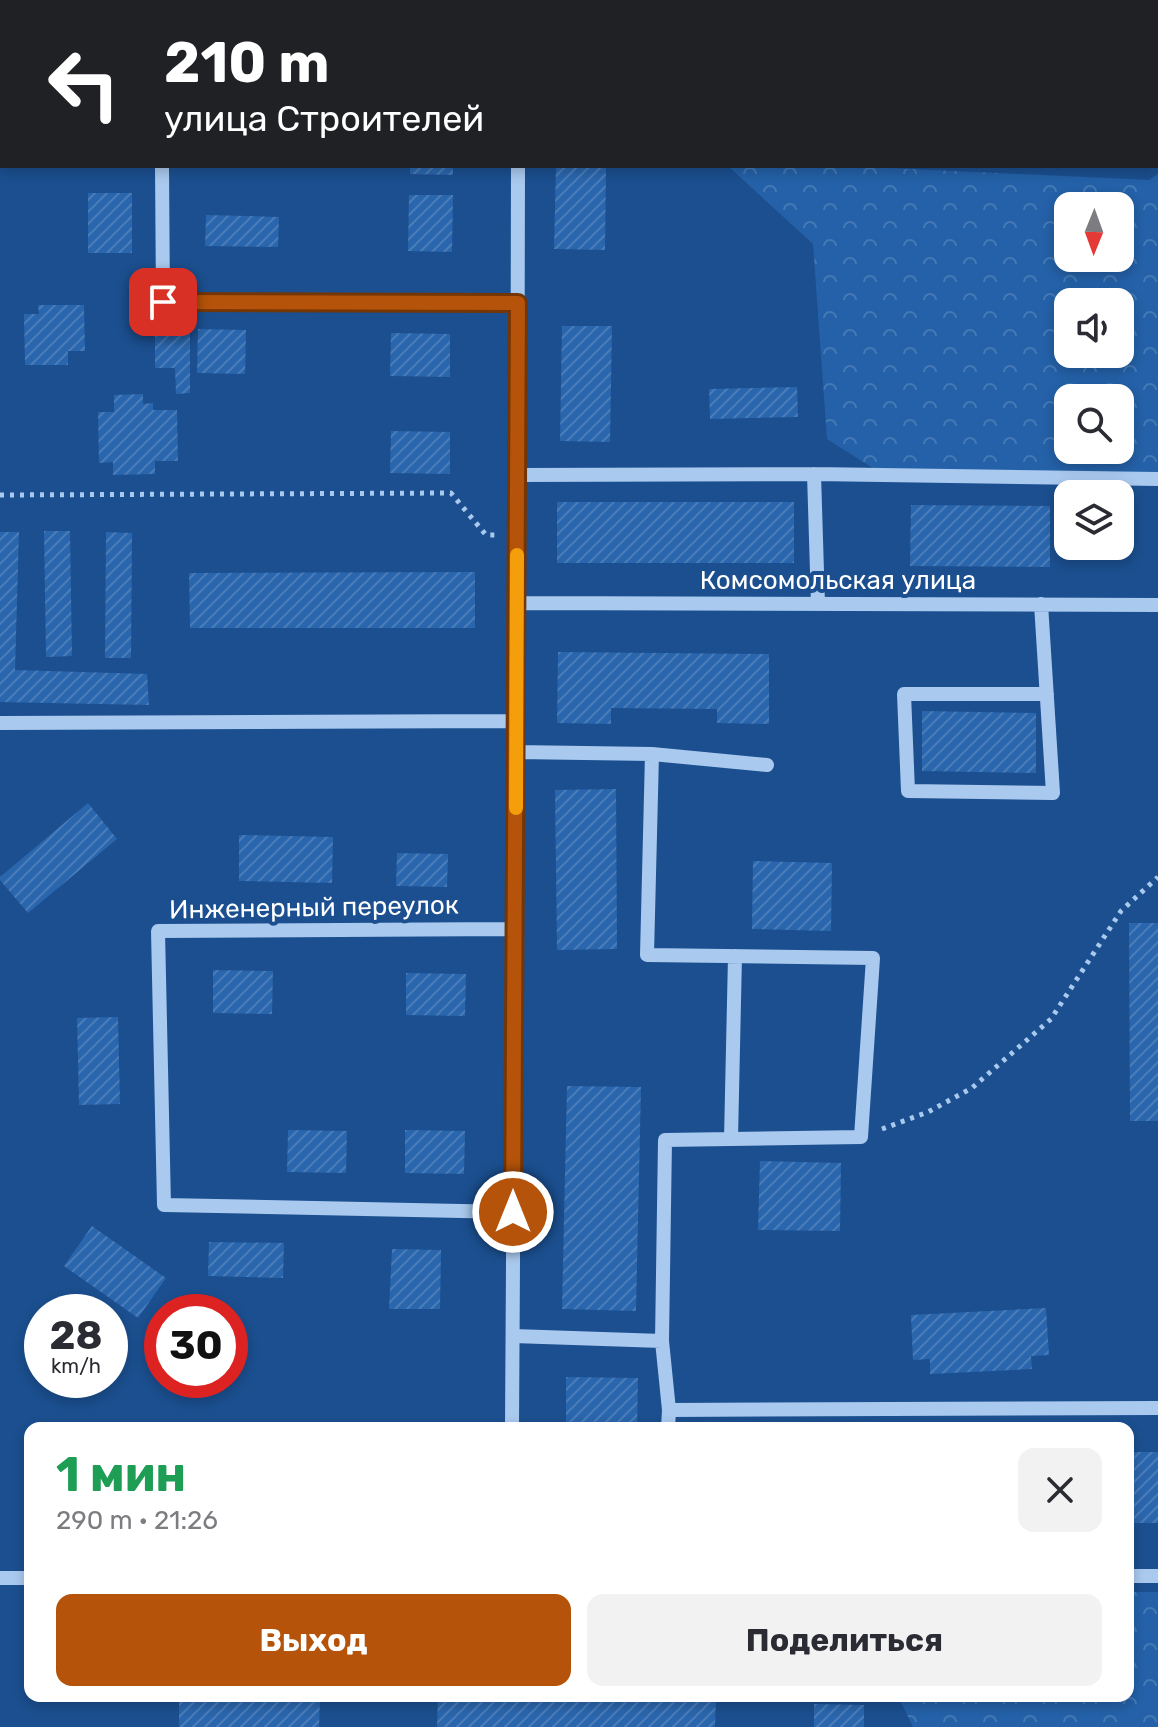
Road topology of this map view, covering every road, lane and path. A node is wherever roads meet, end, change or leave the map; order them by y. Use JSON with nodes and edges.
{"nodes":[{"id":1,"x":162,"y":168,"type":"edge"},
{"id":2,"x":518,"y":168,"type":"edge"},
{"id":3,"x":518,"y":303,"type":"junction"},
{"id":4,"x":814,"y":474,"type":"junction"},
{"id":5,"x":518,"y":475,"type":"junction"},
{"id":6,"x":1158,"y":479,"type":"edge"},
{"id":7,"x":0,"y":495,"type":"edge"},
{"id":8,"x":518,"y":534,"type":"junction"},
{"id":9,"x":517,"y":603,"type":"junction"},
{"id":10,"x":818,"y":604,"type":"junction"},
{"id":11,"x":1041,"y":604,"type":"junction"},
{"id":12,"x":1158,"y":605,"type":"edge"},
{"id":13,"x":1047,"y":694,"type":"junction"},
{"id":14,"x":517,"y":721,"type":"junction"},
{"id":15,"x":0,"y":723,"type":"edge"},
{"id":16,"x":516,"y":752,"type":"junction"},
{"id":17,"x":652,"y":754,"type":"junction"},
{"id":18,"x":767,"y":765,"type":"dead end"},
{"id":19,"x":1158,"y":877,"type":"edge"},
{"id":20,"x":515,"y":929,"type":"junction"},
{"id":21,"x":735,"y":956,"type":"junction"},
{"id":22,"x":861,"y":1137,"type":"junction"},
{"id":23,"x":731,"y":1139,"type":"junction"},
{"id":24,"x":513,"y":1212,"type":"junction"},
{"id":25,"x":513,"y":1336,"type":"junction"},
{"id":26,"x":662,"y":1341,"type":"junction"},
{"id":27,"x":1158,"y":1408,"type":"edge"},
{"id":28,"x":669,"y":1410,"type":"junction"},
{"id":29,"x":512,"y":1422,"type":"edge"},
{"id":30,"x":668,"y":1422,"type":"edge"},
{"id":31,"x":1134,"y":1576,"type":"edge"},
{"id":32,"x":1158,"y":1576,"type":"edge"},
{"id":33,"x":0,"y":1578,"type":"edge"},
{"id":34,"x":24,"y":1578,"type":"edge"}],
"edges":[{"from":1,"to":3,"type":"street"},
{"from":2,"to":3,"type":"street"},
{"from":3,"to":5,"type":"street"},
{"from":4,"to":5,"type":"street"},
{"from":4,"to":6,"type":"street"},
{"from":4,"to":10,"type":"street"},
{"from":5,"to":8,"type":"street"},
{"from":7,"to":8,"type":"path"},
{"from":8,"to":9,"type":"street"},
{"from":9,"to":10,"type":"street","name":"Комсомольская улица"},
{"from":9,"to":14,"type":"street"},
{"from":10,"to":11,"type":"street","name":"Комсомольская улица"},
{"from":11,"to":12,"type":"street","name":"Комсомольская улица"},
{"from":11,"to":13,"type":"street"},
{"from":13,"to":13,"type":"street"},
{"from":14,"to":15,"type":"street"},
{"from":14,"to":16,"type":"street"},
{"from":16,"to":17,"type":"street"},
{"from":16,"to":20,"type":"street"},
{"from":17,"to":18,"type":"street"},
{"from":17,"to":21,"type":"street"},
{"from":19,"to":22,"type":"path"},
{"from":20,"to":24,"type":"street"},
{"from":20,"to":24,"type":"street","name":"Инженерный переулок"},
{"from":21,"to":22,"type":"street"},
{"from":21,"to":23,"type":"street"},
{"from":22,"to":23,"type":"street"},
{"from":23,"to":26,"type":"street"},
{"from":24,"to":25,"type":"street"},
{"from":25,"to":26,"type":"street"},
{"from":25,"to":29,"type":"street"},
{"from":26,"to":28,"type":"street"},
{"from":27,"to":28,"type":"street"},
{"from":28,"to":30,"type":"street"},
{"from":31,"to":32,"type":"street"},
{"from":33,"to":34,"type":"street"}]}
